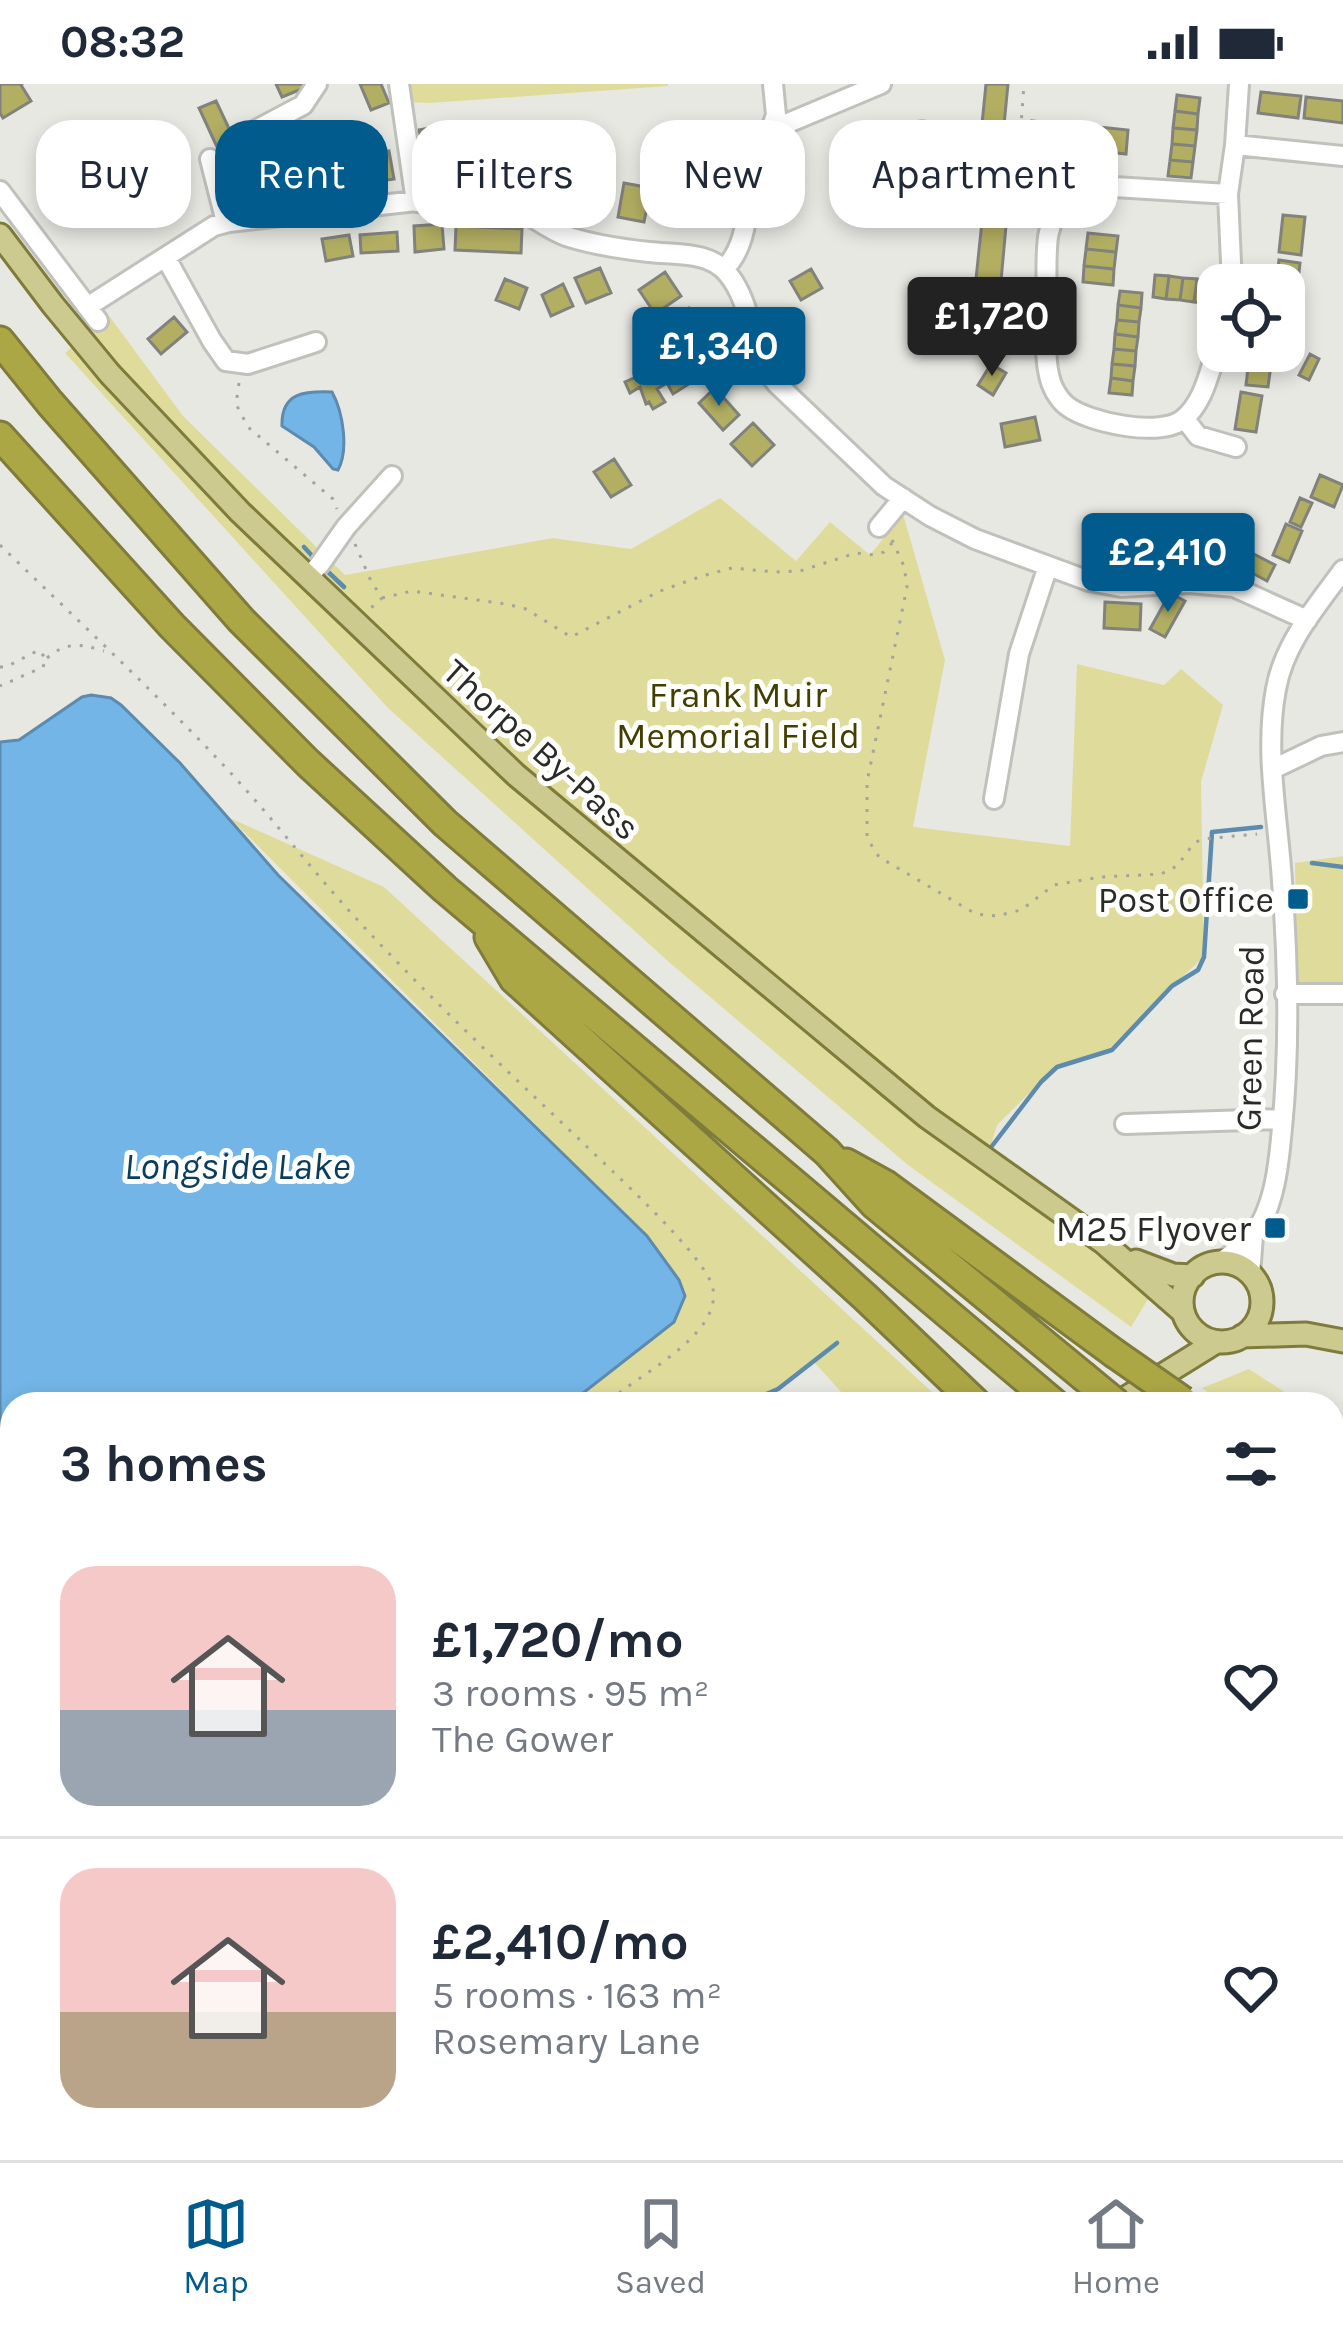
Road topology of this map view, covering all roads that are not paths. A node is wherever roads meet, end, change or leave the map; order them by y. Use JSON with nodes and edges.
{"nodes":[{"id":1,"x":317,"y":84,"type":"edge"},
{"id":2,"x":399,"y":84,"type":"edge"},
{"id":3,"x":772,"y":84,"type":"edge"},
{"id":4,"x":881,"y":84,"type":"edge"},
{"id":5,"x":1238,"y":84,"type":"edge"},
{"id":6,"x":274,"y":120,"type":"edge"},
{"id":7,"x":774,"y":120,"type":"edge"},
{"id":8,"x":795,"y":120,"type":"edge"},
{"id":9,"x":1235,"y":145,"type":"junction"},
{"id":10,"x":1343,"y":156,"type":"edge"},
{"id":11,"x":210,"y":159,"type":"dead end"},
{"id":12,"x":412,"y":174,"type":"edge"},
{"id":13,"x":215,"y":179,"type":"edge"},
{"id":14,"x":1118,"y":187,"type":"edge"},
{"id":15,"x":0,"y":191,"type":"edge"},
{"id":16,"x":1228,"y":194,"type":"junction"},
{"id":17,"x":215,"y":226,"type":"edge"},
{"id":18,"x":549,"y":228,"type":"edge"},
{"id":19,"x":744,"y":228,"type":"edge"},
{"id":20,"x":1051,"y":228,"type":"edge"},
{"id":21,"x":0,"y":236,"type":"edge"},
{"id":22,"x":166,"y":258,"type":"junction"},
{"id":23,"x":1231,"y":264,"type":"edge"},
{"id":24,"x":724,"y":269,"type":"junction"},
{"id":25,"x":0,"y":340,"type":"edge"},
{"id":26,"x":316,"y":342,"type":"dead end"},
{"id":27,"x":1209,"y":372,"type":"edge"},
{"id":28,"x":1184,"y":418,"type":"junction"},
{"id":29,"x":0,"y":436,"type":"edge"},
{"id":30,"x":1236,"y":447,"type":"dead end"},
{"id":31,"x":392,"y":476,"type":"dead end"},
{"id":32,"x":903,"y":498,"type":"junction"},
{"id":33,"x":879,"y":527,"type":"dead end"},
{"id":34,"x":1048,"y":566,"type":"junction"},
{"id":35,"x":1343,"y":570,"type":"edge"},
{"id":36,"x":308,"y":577,"type":"junction"},
{"id":37,"x":1307,"y":620,"type":"junction"},
{"id":38,"x":1343,"y":742,"type":"edge"},
{"id":39,"x":1273,"y":769,"type":"junction"},
{"id":40,"x":994,"y":799,"type":"dead end"},
{"id":41,"x":474,"y":913,"type":"junction"},
{"id":42,"x":1286,"y":994,"type":"junction"},
{"id":43,"x":1343,"y":994,"type":"edge"},
{"id":44,"x":1283,"y":1118,"type":"junction"},
{"id":45,"x":1124,"y":1124,"type":"dead end"},
{"id":46,"x":826,"y":1152,"type":"junction"},
{"id":47,"x":1253,"y":1235,"type":"junction"},
{"id":48,"x":1104,"y":1243,"type":"junction"},
{"id":49,"x":1219,"y":1263,"type":"junction"},
{"id":50,"x":1250,"y":1275,"type":"junction"},
{"id":51,"x":1193,"y":1276,"type":"junction"},
{"id":52,"x":1262,"y":1299,"type":"junction"},
{"id":53,"x":1187,"y":1319,"type":"junction"},
{"id":54,"x":1306,"y":1334,"type":"junction"},
{"id":55,"x":1242,"y":1336,"type":"junction"},
{"id":56,"x":1343,"y":1341,"type":"edge"},
{"id":57,"x":1216,"y":1342,"type":"junction"},
{"id":58,"x":1174,"y":1367,"type":"junction"},
{"id":59,"x":964,"y":1392,"type":"edge"},
{"id":60,"x":1040,"y":1392,"type":"edge"},
{"id":61,"x":1101,"y":1392,"type":"edge"},
{"id":62,"x":1135,"y":1392,"type":"edge"},
{"id":63,"x":1171,"y":1392,"type":"edge"}],
"edges":[{"from":1,"to":6,"type":"street"},
{"from":2,"to":12,"type":"street"},
{"from":3,"to":7,"type":"street"},
{"from":4,"to":8,"type":"street"},
{"from":5,"to":9,"type":"street"},
{"from":9,"to":10,"type":"street"},
{"from":9,"to":16,"type":"street"},
{"from":11,"to":13,"type":"street"},
{"from":14,"to":16,"type":"street"},
{"from":15,"to":22,"type":"street"},
{"from":16,"to":23,"type":"street"},
{"from":17,"to":22,"type":"street"},
{"from":18,"to":24,"type":"street"},
{"from":19,"to":24,"type":"street"},
{"from":20,"to":28,"type":"street"},
{"from":21,"to":36,"type":"main road","name":"Thorpe By-Pass"},
{"from":22,"to":26,"type":"street"},
{"from":24,"to":32,"type":"street"},
{"from":25,"to":46,"type":"highway"},
{"from":27,"to":28,"type":"street"},
{"from":28,"to":30,"type":"street"},
{"from":29,"to":41,"type":"highway"},
{"from":31,"to":36,"type":"street"},
{"from":32,"to":33,"type":"street"},
{"from":32,"to":34,"type":"street"},
{"from":34,"to":37,"type":"street"},
{"from":34,"to":40,"type":"street"},
{"from":35,"to":37,"type":"street","name":"Green Road"},
{"from":36,"to":48,"type":"main road","name":"Thorpe By-Pass"},
{"from":37,"to":39,"type":"street","name":"Green Road"},
{"from":38,"to":39,"type":"street"},
{"from":39,"to":42,"type":"street","name":"Green Road"},
{"from":41,"to":59,"type":"highway"},
{"from":41,"to":60,"type":"highway"},
{"from":42,"to":43,"type":"street"},
{"from":42,"to":44,"type":"street","name":"Green Road"},
{"from":44,"to":45,"type":"street"},
{"from":44,"to":47,"type":"street","name":"Green Road"},
{"from":46,"to":61,"type":"highway","bridge":true},
{"from":46,"to":63,"type":"highway","bridge":true},
{"from":47,"to":49,"type":"street","name":"Green Road"},
{"from":47,"to":50,"type":"street","name":"Green Road"},
{"from":48,"to":51,"type":"main road","name":"Thorpe By-Pass"},
{"from":48,"to":53,"type":"main road","name":"Thorpe By-Pass"},
{"from":49,"to":50,"type":"main road"},
{"from":49,"to":51,"type":"main road"},
{"from":50,"to":52,"type":"main road"},
{"from":51,"to":53,"type":"main road"},
{"from":52,"to":54,"type":"main road"},
{"from":52,"to":55,"type":"main road"},
{"from":53,"to":57,"type":"main road"},
{"from":53,"to":58,"type":"main road"},
{"from":54,"to":55,"type":"main road"},
{"from":54,"to":56,"type":"main road"},
{"from":55,"to":57,"type":"main road"},
{"from":57,"to":58,"type":"main road"},
{"from":58,"to":62,"type":"main road"}]}
